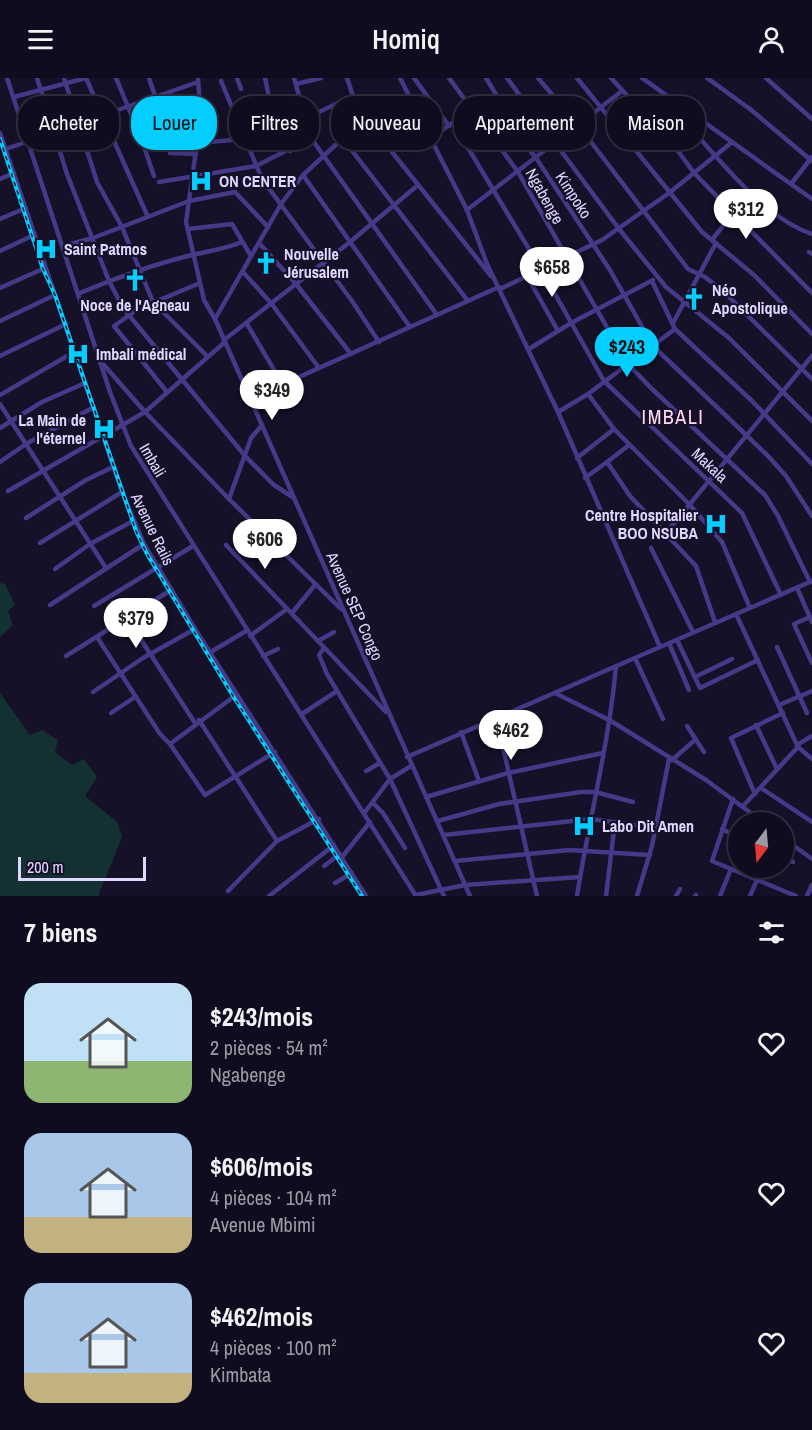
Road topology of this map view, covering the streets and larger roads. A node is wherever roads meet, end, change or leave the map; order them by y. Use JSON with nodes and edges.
{"nodes":[{"id":1,"x":7,"y":78,"type":"edge"},
{"id":2,"x":37,"y":78,"type":"edge"},
{"id":3,"x":64,"y":78,"type":"edge"},
{"id":4,"x":86,"y":78,"type":"edge"},
{"id":5,"x":116,"y":78,"type":"edge"},
{"id":6,"x":149,"y":78,"type":"edge"},
{"id":7,"x":237,"y":78,"type":"edge"},
{"id":8,"x":265,"y":78,"type":"edge"},
{"id":9,"x":294,"y":78,"type":"edge"},
{"id":10,"x":321,"y":78,"type":"edge"},
{"id":11,"x":347,"y":78,"type":"edge"},
{"id":12,"x":400,"y":78,"type":"edge"},
{"id":13,"x":414,"y":78,"type":"edge"},
{"id":14,"x":449,"y":78,"type":"edge"},
{"id":15,"x":486,"y":78,"type":"edge"},
{"id":16,"x":507,"y":78,"type":"edge"},
{"id":17,"x":538,"y":78,"type":"edge"},
{"id":18,"x":577,"y":78,"type":"edge"},
{"id":19,"x":611,"y":78,"type":"edge"},
{"id":20,"x":642,"y":78,"type":"edge"},
{"id":21,"x":707,"y":78,"type":"edge"},
{"id":22,"x":766,"y":78,"type":"edge"},
{"id":23,"x":198,"y":80,"type":"edge"},
{"id":24,"x":221,"y":81,"type":"dead end"},
{"id":25,"x":66,"y":84,"type":"junction"},
{"id":26,"x":296,"y":84,"type":"junction"},
{"id":27,"x":240,"y":89,"type":"dead end"},
{"id":28,"x":41,"y":91,"type":"junction"},
{"id":29,"x":622,"y":91,"type":"junction"},
{"id":30,"x":42,"y":96,"type":"edge"},
{"id":31,"x":70,"y":96,"type":"edge"},
{"id":32,"x":95,"y":96,"type":"edge"},
{"id":33,"x":155,"y":96,"type":"joint"},
{"id":34,"x":198,"y":96,"type":"edge"},
{"id":35,"x":269,"y":96,"type":"edge"},
{"id":36,"x":299,"y":96,"type":"edge"},
{"id":37,"x":353,"y":96,"type":"edge"},
{"id":38,"x":409,"y":96,"type":"edge"},
{"id":39,"x":462,"y":96,"type":"edge"},
{"id":40,"x":520,"y":96,"type":"edge"},
{"id":41,"x":553,"y":96,"type":"edge"},
{"id":42,"x":627,"y":96,"type":"edge"},
{"id":43,"x":668,"y":96,"type":"edge"},
{"id":44,"x":14,"y":98,"type":"junction"},
{"id":45,"x":229,"y":101,"type":"edge"},
{"id":46,"x":131,"y":104,"type":"edge"},
{"id":47,"x":128,"y":105,"type":"junction"},
{"id":48,"x":602,"y":107,"type":"junction"},
{"id":49,"x":119,"y":109,"type":"edge"},
{"id":50,"x":18,"y":110,"type":"edge"},
{"id":51,"x":595,"y":112,"type":"edge"},
{"id":52,"x":131,"y":113,"type":"edge"},
{"id":53,"x":812,"y":119,"type":"edge"},
{"id":54,"x":454,"y":122,"type":"edge"},
{"id":55,"x":705,"y":123,"type":"edge"},
{"id":56,"x":451,"y":124,"type":"junction"},
{"id":57,"x":442,"y":130,"type":"edge"},
{"id":58,"x":0,"y":134,"type":"edge"},
{"id":59,"x":1,"y":143,"type":"edge"},
{"id":60,"x":731,"y":143,"type":"junction"},
{"id":61,"x":18,"y":145,"type":"edge"},
{"id":62,"x":705,"y":146,"type":"edge"},
{"id":63,"x":595,"y":147,"type":"edge"},
{"id":64,"x":6,"y":149,"type":"junction"},
{"id":65,"x":331,"y":149,"type":"edge"},
{"id":66,"x":32,"y":150,"type":"edge"},
{"id":67,"x":59,"y":150,"type":"edge"},
{"id":68,"x":87,"y":150,"type":"edge"},
{"id":69,"x":119,"y":150,"type":"edge"},
{"id":70,"x":145,"y":150,"type":"edge"},
{"id":71,"x":196,"y":150,"type":"edge"},
{"id":72,"x":249,"y":150,"type":"edge"},
{"id":73,"x":318,"y":150,"type":"edge"},
{"id":74,"x":352,"y":150,"type":"edge"},
{"id":75,"x":392,"y":150,"type":"edge"},
{"id":76,"x":437,"y":150,"type":"edge"},
{"id":77,"x":502,"y":150,"type":"edge"},
{"id":78,"x":546,"y":150,"type":"edge"},
{"id":79,"x":560,"y":150,"type":"edge"},
{"id":80,"x":676,"y":150,"type":"edge"},
{"id":81,"x":290,"y":151,"type":"edge"},
{"id":82,"x":170,"y":153,"type":"dead end"},
{"id":83,"x":196,"y":154,"type":"junction"},
{"id":84,"x":322,"y":156,"type":"junction"},
{"id":85,"x":714,"y":156,"type":"junction"},
{"id":86,"x":536,"y":158,"type":"junction"},
{"id":87,"x":811,"y":159,"type":"edge"},
{"id":88,"x":256,"y":166,"type":"junction"},
{"id":89,"x":518,"y":172,"type":"junction"},
{"id":90,"x":14,"y":173,"type":"junction"},
{"id":91,"x":694,"y":173,"type":"junction"},
{"id":92,"x":303,"y":175,"type":"junction"},
{"id":93,"x":154,"y":176,"type":"dead end"},
{"id":94,"x":192,"y":177,"type":"junction"},
{"id":95,"x":0,"y":179,"type":"edge"},
{"id":96,"x":159,"y":182,"type":"dead end"},
{"id":97,"x":418,"y":184,"type":"junction"},
{"id":98,"x":791,"y":184,"type":"junction"},
{"id":99,"x":492,"y":191,"type":"junction"},
{"id":100,"x":669,"y":193,"type":"junction"},
{"id":101,"x":812,"y":199,"type":"edge"},
{"id":102,"x":189,"y":201,"type":"junction"},
{"id":103,"x":281,"y":204,"type":"junction"},
{"id":104,"x":395,"y":204,"type":"junction"},
{"id":105,"x":26,"y":208,"type":"junction"},
{"id":106,"x":467,"y":210,"type":"junction"},
{"id":107,"x":644,"y":212,"type":"junction"},
{"id":108,"x":733,"y":213,"type":"junction"},
{"id":109,"x":147,"y":215,"type":"junction"},
{"id":110,"x":0,"y":219,"type":"edge"},
{"id":111,"x":372,"y":223,"type":"junction"},
{"id":112,"x":122,"y":226,"type":"junction"},
{"id":113,"x":812,"y":226,"type":"edge"},
{"id":114,"x":268,"y":227,"type":"junction"},
{"id":115,"x":188,"y":229,"type":"junction"},
{"id":116,"x":619,"y":229,"type":"junction"},
{"id":117,"x":810,"y":233,"type":"edge"},
{"id":118,"x":34,"y":235,"type":"junction"},
{"id":119,"x":93,"y":238,"type":"junction"},
{"id":120,"x":242,"y":242,"type":"junction"},
{"id":121,"x":350,"y":242,"type":"junction"},
{"id":122,"x":714,"y":242,"type":"junction"},
{"id":123,"x":259,"y":243,"type":"junction"},
{"id":124,"x":63,"y":246,"type":"junction"},
{"id":125,"x":593,"y":246,"type":"junction"},
{"id":126,"x":0,"y":251,"type":"edge"},
{"id":127,"x":193,"y":255,"type":"junction"},
{"id":128,"x":251,"y":256,"type":"junction"},
{"id":129,"x":567,"y":257,"type":"junction"},
{"id":130,"x":324,"y":262,"type":"junction"},
{"id":131,"x":45,"y":268,"type":"junction"},
{"id":132,"x":542,"y":269,"type":"junction"},
{"id":133,"x":138,"y":271,"type":"junction"},
{"id":134,"x":243,"y":272,"type":"junction"},
{"id":135,"x":700,"y":274,"type":"junction"},
{"id":136,"x":527,"y":276,"type":"junction"},
{"id":137,"x":658,"y":278,"type":"junction"},
{"id":138,"x":495,"y":280,"type":"junction"},
{"id":139,"x":109,"y":281,"type":"junction"},
{"id":140,"x":652,"y":281,"type":"junction"},
{"id":141,"x":200,"y":283,"type":"junction"},
{"id":142,"x":296,"y":284,"type":"junction"},
{"id":143,"x":0,"y":288,"type":"edge"},
{"id":144,"x":500,"y":288,"type":"junction"},
{"id":145,"x":80,"y":293,"type":"junction"},
{"id":146,"x":812,"y":293,"type":"edge"},
{"id":147,"x":55,"y":295,"type":"junction"},
{"id":148,"x":624,"y":295,"type":"junction"},
{"id":149,"x":468,"y":301,"type":"junction"},
{"id":150,"x":153,"y":302,"type":"junction"},
{"id":151,"x":271,"y":303,"type":"junction"},
{"id":152,"x":685,"y":304,"type":"junction"},
{"id":153,"x":597,"y":309,"type":"junction"},
{"id":154,"x":128,"y":315,"type":"junction"},
{"id":155,"x":437,"y":315,"type":"junction"},
{"id":156,"x":215,"y":319,"type":"junction"},
{"id":157,"x":0,"y":321,"type":"edge"},
{"id":158,"x":571,"y":323,"type":"junction"},
{"id":159,"x":66,"y":324,"type":"junction"},
{"id":160,"x":246,"y":324,"type":"junction"},
{"id":161,"x":674,"y":326,"type":"junction"},
{"id":162,"x":410,"y":327,"type":"junction"},
{"id":163,"x":558,"y":332,"type":"junction"},
{"id":164,"x":812,"y":334,"type":"edge"},
{"id":165,"x":224,"y":341,"type":"junction"},
{"id":166,"x":379,"y":342,"type":"junction"},
{"id":167,"x":653,"y":346,"type":"junction"},
{"id":168,"x":529,"y":349,"type":"junction"},
{"id":169,"x":74,"y":352,"type":"junction"},
{"id":170,"x":351,"y":354,"type":"junction"},
{"id":171,"x":0,"y":356,"type":"edge"},
{"id":172,"x":207,"y":356,"type":"junction"},
{"id":173,"x":812,"y":356,"type":"edge"},
{"id":174,"x":102,"y":363,"type":"junction"},
{"id":175,"x":628,"y":363,"type":"junction"},
{"id":176,"x":319,"y":368,"type":"junction"},
{"id":177,"x":802,"y":369,"type":"junction"},
{"id":178,"x":812,"y":379,"type":"edge"},
{"id":179,"x":183,"y":380,"type":"junction"},
{"id":180,"x":604,"y":381,"type":"junction"},
{"id":181,"x":85,"y":383,"type":"junction"},
{"id":182,"x":283,"y":385,"type":"junction"},
{"id":183,"x":167,"y":392,"type":"junction"},
{"id":184,"x":782,"y":392,"type":"junction"},
{"id":185,"x":588,"y":394,"type":"junction"},
{"id":186,"x":0,"y":395,"type":"edge"},
{"id":187,"x":250,"y":399,"type":"junction"},
{"id":188,"x":0,"y":404,"type":"edge"},
{"id":189,"x":94,"y":407,"type":"junction"},
{"id":190,"x":145,"y":412,"type":"junction"},
{"id":191,"x":558,"y":412,"type":"junction"},
{"id":192,"x":765,"y":414,"type":"junction"},
{"id":193,"x":812,"y":421,"type":"edge"},
{"id":194,"x":12,"y":422,"type":"junction"},
{"id":195,"x":262,"y":425,"type":"junction"},
{"id":196,"x":123,"y":427,"type":"junction"},
{"id":197,"x":0,"y":428,"type":"edge"},
{"id":198,"x":614,"y":429,"type":"junction"},
{"id":199,"x":104,"y":436,"type":"junction"},
{"id":200,"x":747,"y":436,"type":"junction"},
{"id":201,"x":26,"y":444,"type":"junction"},
{"id":202,"x":629,"y":445,"type":"junction"},
{"id":203,"x":246,"y":457,"type":"junction"},
{"id":204,"x":577,"y":458,"type":"junction"},
{"id":205,"x":728,"y":459,"type":"junction"},
{"id":206,"x":0,"y":462,"type":"edge"},
{"id":207,"x":607,"y":462,"type":"junction"},
{"id":208,"x":812,"y":465,"type":"edge"},
{"id":209,"x":113,"y":466,"type":"junction"},
{"id":210,"x":44,"y":470,"type":"junction"},
{"id":211,"x":585,"y":478,"type":"junction"},
{"id":212,"x":710,"y":482,"type":"junction"},
{"id":213,"x":8,"y":491,"type":"dead end"},
{"id":214,"x":122,"y":492,"type":"junction"},
{"id":215,"x":59,"y":498,"type":"junction"},
{"id":216,"x":294,"y":498,"type":"junction"},
{"id":217,"x":229,"y":500,"type":"junction"},
{"id":218,"x":690,"y":505,"type":"junction"},
{"id":219,"x":812,"y":516,"type":"edge"},
{"id":220,"x":26,"y":518,"type":"dead end"},
{"id":221,"x":133,"y":521,"type":"junction"},
{"id":222,"x":75,"y":522,"type":"junction"},
{"id":223,"x":666,"y":533,"type":"junction"},
{"id":224,"x":40,"y":543,"type":"dead end"},
{"id":225,"x":90,"y":544,"type":"junction"},
{"id":226,"x":144,"y":544,"type":"junction"},
{"id":227,"x":226,"y":545,"type":"dead end"},
{"id":228,"x":193,"y":546,"type":"junction"},
{"id":229,"x":651,"y":548,"type":"dead end"},
{"id":230,"x":158,"y":566,"type":"junction"},
{"id":231,"x":106,"y":568,"type":"junction"},
{"id":232,"x":55,"y":569,"type":"dead end"},
{"id":233,"x":811,"y":582,"type":"edge"},
{"id":234,"x":315,"y":585,"type":"junction"},
{"id":235,"x":797,"y":588,"type":"junction"},
{"id":236,"x":171,"y":590,"type":"junction"},
{"id":237,"x":780,"y":595,"type":"junction"},
{"id":238,"x":50,"y":605,"type":"dead end"},
{"id":239,"x":94,"y":606,"type":"dead end"},
{"id":240,"x":750,"y":608,"type":"junction"},
{"id":241,"x":343,"y":610,"type":"junction"},
{"id":242,"x":290,"y":611,"type":"junction"},
{"id":243,"x":736,"y":614,"type":"junction"},
{"id":244,"x":127,"y":618,"type":"junction"},
{"id":245,"x":811,"y":620,"type":"edge"},
{"id":246,"x":715,"y":622,"type":"junction"},
{"id":247,"x":195,"y":629,"type":"junction"},
{"id":248,"x":334,"y":632,"type":"dead end"},
{"id":249,"x":693,"y":632,"type":"junction"},
{"id":250,"x":248,"y":633,"type":"junction"},
{"id":251,"x":97,"y":637,"type":"junction"},
{"id":252,"x":676,"y":640,"type":"junction"},
{"id":253,"x":318,"y":641,"type":"junction"},
{"id":254,"x":669,"y":643,"type":"junction"},
{"id":255,"x":660,"y":647,"type":"junction"},
{"id":256,"x":777,"y":647,"type":"dead end"},
{"id":257,"x":278,"y":648,"type":"dead end"},
{"id":258,"x":324,"y":648,"type":"junction"},
{"id":259,"x":151,"y":653,"type":"junction"},
{"id":260,"x":209,"y":653,"type":"junction"},
{"id":261,"x":66,"y":656,"type":"dead end"},
{"id":262,"x":263,"y":657,"type":"junction"},
{"id":263,"x":635,"y":658,"type":"junction"},
{"id":264,"x":732,"y":659,"type":"dead end"},
{"id":265,"x":758,"y":660,"type":"junction"},
{"id":266,"x":812,"y":663,"type":"edge"},
{"id":267,"x":616,"y":666,"type":"junction"},
{"id":268,"x":121,"y":672,"type":"junction"},
{"id":269,"x":695,"y":676,"type":"junction"},
{"id":270,"x":689,"y":690,"type":"dead end"},
{"id":271,"x":337,"y":691,"type":"junction"},
{"id":272,"x":812,"y":691,"type":"edge"},
{"id":273,"x":93,"y":692,"type":"dead end"},
{"id":274,"x":555,"y":693,"type":"junction"},
{"id":275,"x":236,"y":694,"type":"junction"},
{"id":276,"x":800,"y":696,"type":"junction"},
{"id":277,"x":135,"y":697,"type":"junction"},
{"id":278,"x":779,"y":705,"type":"junction"},
{"id":279,"x":111,"y":713,"type":"dead end"},
{"id":280,"x":783,"y":713,"type":"junction"},
{"id":281,"x":807,"y":713,"type":"dead end"},
{"id":282,"x":302,"y":714,"type":"junction"},
{"id":283,"x":388,"y":714,"type":"junction"},
{"id":284,"x":496,"y":717,"type":"junction"},
{"id":285,"x":663,"y":719,"type":"dead end"},
{"id":286,"x":611,"y":721,"type":"junction"},
{"id":287,"x":197,"y":722,"type":"junction"},
{"id":288,"x":756,"y":725,"type":"junction"},
{"id":289,"x":687,"y":726,"type":"dead end"},
{"id":290,"x":461,"y":732,"type":"junction"},
{"id":291,"x":812,"y":736,"type":"edge"},
{"id":292,"x":696,"y":739,"type":"junction"},
{"id":293,"x":170,"y":744,"type":"junction"},
{"id":294,"x":797,"y":746,"type":"junction"},
{"id":295,"x":275,"y":752,"type":"junction"},
{"id":296,"x":704,"y":752,"type":"dead end"},
{"id":297,"x":603,"y":753,"type":"junction"},
{"id":298,"x":406,"y":757,"type":"junction"},
{"id":299,"x":812,"y":759,"type":"edge"},
{"id":300,"x":670,"y":760,"type":"junction"},
{"id":301,"x":380,"y":763,"type":"junction"},
{"id":302,"x":411,"y":766,"type":"junction"},
{"id":303,"x":777,"y":769,"type":"junction"},
{"id":304,"x":366,"y":771,"type":"dead end"},
{"id":305,"x":508,"y":773,"type":"junction"},
{"id":306,"x":236,"y":776,"type":"junction"},
{"id":307,"x":390,"y":780,"type":"junction"},
{"id":308,"x":479,"y":781,"type":"junction"},
{"id":309,"x":761,"y":788,"type":"junction"},
{"id":310,"x":595,"y":792,"type":"junction"},
{"id":311,"x":755,"y":794,"type":"junction"},
{"id":312,"x":426,"y":797,"type":"junction"},
{"id":313,"x":732,"y":799,"type":"junction"},
{"id":314,"x":514,"y":802,"type":"junction"},
{"id":315,"x":633,"y":802,"type":"dead end"},
{"id":316,"x":373,"y":803,"type":"junction"},
{"id":317,"x":743,"y":806,"type":"junction"},
{"id":318,"x":365,"y":812,"type":"junction"},
{"id":319,"x":750,"y":812,"type":"edge"},
{"id":320,"x":319,"y":819,"type":"junction"},
{"id":321,"x":591,"y":819,"type":"junction"},
{"id":322,"x":438,"y":821,"type":"junction"},
{"id":323,"x":370,"y":822,"type":"junction"},
{"id":324,"x":615,"y":822,"type":"junction"},
{"id":325,"x":812,"y":822,"type":"edge"},
{"id":326,"x":520,"y":826,"type":"junction"},
{"id":327,"x":655,"y":828,"type":"junction"},
{"id":328,"x":722,"y":829,"type":"junction"},
{"id":329,"x":728,"y":832,"type":"edge"},
{"id":330,"x":444,"y":835,"type":"junction"},
{"id":331,"x":277,"y":841,"type":"junction"},
{"id":332,"x":334,"y":845,"type":"junction"},
{"id":333,"x":794,"y":846,"type":"edge"},
{"id":334,"x":405,"y":848,"type":"dead end"},
{"id":335,"x":586,"y":850,"type":"junction"},
{"id":336,"x":613,"y":852,"type":"junction"},
{"id":337,"x":527,"y":854,"type":"junction"},
{"id":338,"x":650,"y":855,"type":"junction"},
{"id":339,"x":341,"y":856,"type":"junction"},
{"id":340,"x":812,"y":859,"type":"edge"},
{"id":341,"x":455,"y":861,"type":"junction"},
{"id":342,"x":324,"y":866,"type":"dead end"},
{"id":343,"x":728,"y":867,"type":"edge"},
{"id":344,"x":352,"y":873,"type":"junction"},
{"id":345,"x":728,"y":876,"type":"edge"},
{"id":346,"x":580,"y":877,"type":"junction"},
{"id":347,"x":532,"y":878,"type":"junction"},
{"id":348,"x":754,"y":878,"type":"edge"},
{"id":349,"x":758,"y":880,"type":"junction"},
{"id":350,"x":335,"y":883,"type":"dead end"},
{"id":351,"x":465,"y":885,"type":"junction"},
{"id":352,"x":812,"y":885,"type":"edge"},
{"id":353,"x":440,"y":889,"type":"junction"},
{"id":354,"x":680,"y":889,"type":"dead end"},
{"id":355,"x":780,"y":889,"type":"junction"},
{"id":356,"x":228,"y":891,"type":"dead end"},
{"id":357,"x":269,"y":896,"type":"edge"},
{"id":358,"x":366,"y":896,"type":"edge"},
{"id":359,"x":416,"y":896,"type":"edge"},
{"id":360,"x":444,"y":896,"type":"edge"},
{"id":361,"x":470,"y":896,"type":"edge"},
{"id":362,"x":537,"y":896,"type":"edge"},
{"id":363,"x":577,"y":896,"type":"edge"},
{"id":364,"x":606,"y":896,"type":"edge"},
{"id":365,"x":637,"y":896,"type":"edge"},
{"id":366,"x":676,"y":896,"type":"edge"},
{"id":367,"x":720,"y":896,"type":"edge"},
{"id":368,"x":750,"y":896,"type":"edge"},
{"id":369,"x":776,"y":896,"type":"edge"},
{"id":370,"x":796,"y":896,"type":"edge"},
{"id":371,"x":807,"y":896,"type":"edge"}],
"edges":[{"from":1,"to":44,"type":"street","name":"Imbali"},
{"from":2,"to":28,"type":"street"},
{"from":3,"to":25,"type":"street"},
{"from":4,"to":25,"type":"street"},
{"from":4,"to":32,"type":"street"},
{"from":5,"to":47,"type":"street"},
{"from":6,"to":33,"type":"street"},
{"from":7,"to":27,"type":"street"},
{"from":8,"to":35,"type":"street"},
{"from":9,"to":26,"type":"street"},
{"from":10,"to":26,"type":"street"},
{"from":11,"to":37,"type":"street"},
{"from":12,"to":38,"type":"street"},
{"from":13,"to":56,"type":"street","name":"Makala"},
{"from":14,"to":39,"type":"street","name":"Ngabenge"},
{"from":15,"to":86,"type":"street","name":"Kimpoko"},
{"from":16,"to":40,"type":"street"},
{"from":17,"to":41,"type":"street"},
{"from":18,"to":48,"type":"street"},
{"from":19,"to":29,"type":"street"},
{"from":20,"to":43,"type":"street"},
{"from":21,"to":87,"type":"street"},
{"from":22,"to":53,"type":"street"},
{"from":23,"to":33,"type":"street"},
{"from":23,"to":34,"type":"street","name":"Avenue SEP Congo"},
{"from":24,"to":45,"type":"street"},
{"from":25,"to":28,"type":"street"},
{"from":25,"to":31,"type":"street"},
{"from":26,"to":36,"type":"street"},
{"from":28,"to":30,"type":"street"},
{"from":28,"to":44,"type":"street"},
{"from":29,"to":42,"type":"street"},
{"from":29,"to":48,"type":"street"},
{"from":44,"to":50,"type":"street","name":"Imbali"},
{"from":46,"to":47,"type":"street"},
{"from":47,"to":49,"type":"street"},
{"from":47,"to":52,"type":"street"},
{"from":48,"to":51,"type":"street"},
{"from":48,"to":100,"type":"street"},
{"from":54,"to":56,"type":"street"},
{"from":55,"to":60,"type":"street"},
{"from":56,"to":57,"type":"street"},
{"from":56,"to":99,"type":"street","name":"Makala"},
{"from":58,"to":59,"type":"street","name":"Avenue Rails"},
{"from":59,"to":64,"type":"street","name":"Avenue Rails"},
{"from":60,"to":85,"type":"street"},
{"from":60,"to":98,"type":"street"},
{"from":61,"to":64,"type":"street"},
{"from":62,"to":85,"type":"street"},
{"from":63,"to":107,"type":"street"},
{"from":64,"to":90,"type":"street","name":"Avenue Rails"},
{"from":65,"to":84,"type":"street"},
{"from":66,"to":124,"type":"street","name":"Imbali"},
{"from":67,"to":119,"type":"street"},
{"from":68,"to":112,"type":"street"},
{"from":69,"to":109,"type":"street"},
{"from":70,"to":93,"type":"street"},
{"from":71,"to":83,"type":"street","name":"Avenue SEP Congo"},
{"from":72,"to":88,"type":"street"},
{"from":73,"to":84,"type":"street"},
{"from":74,"to":104,"type":"street"},
{"from":75,"to":97,"type":"street"},
{"from":76,"to":106,"type":"street"},
{"from":77,"to":89,"type":"street","name":"Ngabenge"},
{"from":78,"to":86,"type":"street"},
{"from":79,"to":116,"type":"street"},
{"from":80,"to":91,"type":"street"},
{"from":81,"to":88,"type":"street"},
{"from":82,"to":83,"type":"street"},
{"from":83,"to":94,"type":"street","name":"Avenue SEP Congo"},
{"from":84,"to":92,"type":"street"},
{"from":84,"to":111,"type":"street"},
{"from":85,"to":91,"type":"street"},
{"from":85,"to":117,"type":"street"},
{"from":86,"to":89,"type":"street"},
{"from":86,"to":125,"type":"street","name":"Kimpoko"},
{"from":87,"to":98,"type":"street"},
{"from":88,"to":94,"type":"street"},
{"from":88,"to":103,"type":"street"},
{"from":89,"to":99,"type":"street"},
{"from":89,"to":129,"type":"street","name":"Ngabenge"},
{"from":90,"to":95,"type":"street"},
{"from":90,"to":105,"type":"street","name":"Avenue Rails"},
{"from":91,"to":100,"type":"street"},
{"from":91,"to":108,"type":"street"},
{"from":92,"to":103,"type":"street"},
{"from":92,"to":121,"type":"street"},
{"from":94,"to":96,"type":"street"},
{"from":94,"to":102,"type":"street","name":"Avenue SEP Congo"},
{"from":97,"to":104,"type":"street"},
{"from":97,"to":138,"type":"street"},
{"from":98,"to":101,"type":"street"},
{"from":99,"to":106,"type":"street"},
{"from":99,"to":132,"type":"street","name":"Makala"},
{"from":100,"to":107,"type":"street"},
{"from":100,"to":122,"type":"street"},
{"from":102,"to":109,"type":"street"},
{"from":102,"to":114,"type":"street"},
{"from":102,"to":115,"type":"street","name":"Avenue SEP Congo"},
{"from":103,"to":114,"type":"street"},
{"from":103,"to":130,"type":"street"},
{"from":104,"to":111,"type":"street"},
{"from":104,"to":149,"type":"street"},
{"from":105,"to":110,"type":"street"},
{"from":105,"to":118,"type":"street","name":"Avenue Rails"},
{"from":106,"to":138,"type":"street"},
{"from":107,"to":116,"type":"street"},
{"from":107,"to":135,"type":"street"},
{"from":108,"to":122,"type":"street"},
{"from":108,"to":146,"type":"street"},
{"from":109,"to":112,"type":"street"},
{"from":111,"to":121,"type":"street"},
{"from":111,"to":155,"type":"street"},
{"from":112,"to":119,"type":"street"},
{"from":112,"to":133,"type":"street"},
{"from":113,"to":117,"type":"street"},
{"from":114,"to":123,"type":"street"},
{"from":115,"to":120,"type":"street"},
{"from":115,"to":127,"type":"street","name":"Avenue SEP Congo"},
{"from":116,"to":125,"type":"street"},
{"from":116,"to":137,"type":"street"},
{"from":118,"to":126,"type":"street"},
{"from":118,"to":131,"type":"street","name":"Avenue Rails"},
{"from":119,"to":124,"type":"street"},
{"from":119,"to":139,"type":"street"},
{"from":120,"to":127,"type":"street"},
{"from":120,"to":128,"type":"street"},
{"from":121,"to":130,"type":"street"},
{"from":121,"to":162,"type":"street"},
{"from":122,"to":135,"type":"street"},
{"from":122,"to":164,"type":"street"},
{"from":123,"to":128,"type":"street"},
{"from":123,"to":142,"type":"street"},
{"from":124,"to":145,"type":"street","name":"Imbali"},
{"from":125,"to":129,"type":"street"},
{"from":125,"to":148,"type":"street","name":"Kimpoko"},
{"from":127,"to":133,"type":"street"},
{"from":127,"to":141,"type":"street","name":"Avenue SEP Congo"},
{"from":128,"to":134,"type":"street"},
{"from":129,"to":132,"type":"street"},
{"from":129,"to":153,"type":"street","name":"Ngabenge"},
{"from":130,"to":142,"type":"street"},
{"from":130,"to":166,"type":"street"},
{"from":131,"to":143,"type":"street"},
{"from":131,"to":147,"type":"street","name":"Avenue Rails"},
{"from":132,"to":136,"type":"street"},
{"from":132,"to":158,"type":"street","name":"Makala"},
{"from":133,"to":139,"type":"street"},
{"from":133,"to":150,"type":"street"},
{"from":134,"to":151,"type":"street"},
{"from":134,"to":156,"type":"street"},
{"from":135,"to":152,"type":"street"},
{"from":135,"to":177,"type":"street"},
{"from":136,"to":144,"type":"street"},
{"from":136,"to":163,"type":"street"},
{"from":137,"to":140,"type":"street"},
{"from":137,"to":152,"type":"street"},
{"from":138,"to":144,"type":"street"},
{"from":139,"to":145,"type":"street"},
{"from":139,"to":154,"type":"street"},
{"from":140,"to":148,"type":"street"},
{"from":140,"to":161,"type":"street"},
{"from":141,"to":150,"type":"street"},
{"from":141,"to":156,"type":"street","name":"Avenue SEP Congo"},
{"from":142,"to":151,"type":"street"},
{"from":142,"to":170,"type":"street"},
{"from":144,"to":149,"type":"street"},
{"from":144,"to":168,"type":"street"},
{"from":145,"to":174,"type":"street","name":"Imbali"},
{"from":147,"to":157,"type":"street"},
{"from":147,"to":159,"type":"street","name":"Avenue Rails"},
{"from":148,"to":153,"type":"street"},
{"from":148,"to":167,"type":"street","name":"Kimpoko"},
{"from":149,"to":155,"type":"street"},
{"from":150,"to":154,"type":"street"},
{"from":150,"to":172,"type":"street"},
{"from":151,"to":160,"type":"street"},
{"from":151,"to":176,"type":"street"},
{"from":152,"to":161,"type":"street"},
{"from":152,"to":184,"type":"street"},
{"from":153,"to":158,"type":"street"},
{"from":153,"to":175,"type":"street","name":"Ngabenge"},
{"from":154,"to":179,"type":"street"},
{"from":154,"to":183,"type":"street"},
{"from":155,"to":162,"type":"street"},
{"from":156,"to":165,"type":"street","name":"Avenue SEP Congo"},
{"from":158,"to":163,"type":"street"},
{"from":158,"to":180,"type":"street","name":"Makala"},
{"from":159,"to":169,"type":"street","name":"Avenue Rails"},
{"from":159,"to":171,"type":"street"},
{"from":160,"to":165,"type":"street"},
{"from":160,"to":182,"type":"street"},
{"from":161,"to":167,"type":"street"},
{"from":161,"to":192,"type":"street"},
{"from":162,"to":166,"type":"street"},
{"from":163,"to":168,"type":"street"},
{"from":165,"to":172,"type":"street"},
{"from":165,"to":187,"type":"street","name":"Avenue SEP Congo"},
{"from":166,"to":170,"type":"street"},
{"from":167,"to":175,"type":"street"},
{"from":167,"to":200,"type":"street","name":"Kimpoko"},
{"from":168,"to":191,"type":"street"},
{"from":169,"to":181,"type":"street","name":"Avenue Rails"},
{"from":169,"to":186,"type":"street"},
{"from":170,"to":176,"type":"street"},
{"from":172,"to":179,"type":"street"},
{"from":173,"to":177,"type":"street"},
{"from":174,"to":190,"type":"street"},
{"from":174,"to":196,"type":"street","name":"Imbali"},
{"from":175,"to":180,"type":"street"},
{"from":175,"to":205,"type":"street","name":"Ngabenge"},
{"from":176,"to":182,"type":"street"},
{"from":177,"to":178,"type":"street"},
{"from":177,"to":184,"type":"street"},
{"from":179,"to":183,"type":"street"},
{"from":179,"to":203,"type":"street"},
{"from":180,"to":185,"type":"street"},
{"from":180,"to":212,"type":"street","name":"Makala"},
{"from":181,"to":189,"type":"street","name":"Avenue Rails"},
{"from":181,"to":194,"type":"street"},
{"from":182,"to":187,"type":"street"},
{"from":183,"to":190,"type":"street"},
{"from":184,"to":192,"type":"street"},
{"from":184,"to":193,"type":"street"},
{"from":185,"to":191,"type":"street"},
{"from":185,"to":198,"type":"street"},
{"from":187,"to":195,"type":"street","name":"Avenue SEP Congo"},
{"from":188,"to":194,"type":"street"},
{"from":189,"to":199,"type":"street","name":"Avenue Rails"},
{"from":189,"to":201,"type":"street"},
{"from":190,"to":196,"type":"street"},
{"from":190,"to":217,"type":"street"},
{"from":191,"to":204,"type":"street"},
{"from":192,"to":200,"type":"street"},
{"from":192,"to":208,"type":"street"},
{"from":194,"to":197,"type":"street"},
{"from":194,"to":201,"type":"street"},
{"from":195,"to":203,"type":"street"},
{"from":195,"to":216,"type":"street","name":"Avenue SEP Congo"},
{"from":196,"to":199,"type":"street"},
{"from":196,"to":228,"type":"street","name":"Imbali"},
{"from":198,"to":202,"type":"street"},
{"from":198,"to":204,"type":"street"},
{"from":199,"to":209,"type":"street","name":"Avenue Rails"},
{"from":199,"to":210,"type":"street"},
{"from":200,"to":205,"type":"street"},
{"from":200,"to":219,"type":"street","name":"Kimpoko"},
{"from":201,"to":206,"type":"street"},
{"from":201,"to":210,"type":"street"},
{"from":202,"to":207,"type":"street"},
{"from":202,"to":218,"type":"street"},
{"from":203,"to":216,"type":"street"},
{"from":203,"to":217,"type":"street"},
{"from":204,"to":211,"type":"street"},
{"from":205,"to":212,"type":"street"},
{"from":205,"to":233,"type":"street","name":"Ngabenge"},
{"from":207,"to":211,"type":"street"},
{"from":207,"to":223,"type":"street"},
{"from":209,"to":214,"type":"street","name":"Avenue Rails"},
{"from":209,"to":215,"type":"street"},
{"from":210,"to":213,"type":"street"},
{"from":210,"to":215,"type":"street"},
{"from":211,"to":255,"type":"street"},
{"from":212,"to":218,"type":"street"},
{"from":212,"to":237,"type":"street","name":"Makala"},
{"from":214,"to":221,"type":"street","name":"Avenue Rails"},
{"from":214,"to":222,"type":"street"},
{"from":215,"to":220,"type":"street"},
{"from":215,"to":222,"type":"street"},
{"from":216,"to":241,"type":"street","name":"Avenue SEP Congo"},
{"from":217,"to":234,"type":"street"},
{"from":218,"to":223,"type":"street"},
{"from":218,"to":240,"type":"street"},
{"from":221,"to":225,"type":"street"},
{"from":221,"to":226,"type":"street","name":"Avenue Rails"},
{"from":222,"to":224,"type":"street"},
{"from":222,"to":225,"type":"street"},
{"from":223,"to":246,"type":"street"},
{"from":225,"to":231,"type":"street"},
{"from":225,"to":232,"type":"street"},
{"from":226,"to":230,"type":"street","name":"Avenue Rails"},
{"from":226,"to":231,"type":"street"},
{"from":227,"to":242,"type":"street"},
{"from":228,"to":230,"type":"street"},
{"from":228,"to":250,"type":"street","name":"Imbali"},
{"from":229,"to":249,"type":"street"},
{"from":230,"to":236,"type":"street","name":"Avenue Rails"},
{"from":230,"to":239,"type":"street"},
{"from":231,"to":238,"type":"street"},
{"from":233,"to":235,"type":"street"},
{"from":234,"to":241,"type":"street"},
{"from":234,"to":242,"type":"street"},
{"from":235,"to":237,"type":"street"},
{"from":235,"to":245,"type":"street"},
{"from":236,"to":244,"type":"street"},
{"from":236,"to":247,"type":"street","name":"Avenue Rails"},
{"from":237,"to":240,"type":"street"},
{"from":240,"to":243,"type":"street"},
{"from":241,"to":283,"type":"street","name":"Avenue SEP Congo"},
{"from":242,"to":250,"type":"street"},
{"from":242,"to":253,"type":"street"},
{"from":243,"to":246,"type":"street"},
{"from":243,"to":265,"type":"street"},
{"from":244,"to":251,"type":"street"},
{"from":244,"to":259,"type":"street"},
{"from":245,"to":266,"type":"street"},
{"from":246,"to":249,"type":"street"},
{"from":247,"to":259,"type":"street"},
{"from":247,"to":260,"type":"street","name":"Avenue Rails"},
{"from":248,"to":253,"type":"street"},
{"from":249,"to":252,"type":"street"},
{"from":250,"to":260,"type":"street"},
{"from":250,"to":262,"type":"street","name":"Imbali"},
{"from":251,"to":261,"type":"street"},
{"from":251,"to":268,"type":"street"},
{"from":252,"to":254,"type":"street"},
{"from":252,"to":269,"type":"street"},
{"from":253,"to":258,"type":"street"},
{"from":254,"to":255,"type":"street"},
{"from":254,"to":270,"type":"street"},
{"from":255,"to":263,"type":"street"},
{"from":256,"to":276,"type":"street"},
{"from":257,"to":262,"type":"street"},
{"from":258,"to":271,"type":"street"},
{"from":258,"to":283,"type":"street"},
{"from":259,"to":268,"type":"street"},
{"from":259,"to":287,"type":"street"},
{"from":260,"to":275,"type":"street","name":"Avenue Rails"},
{"from":262,"to":282,"type":"street","name":"Imbali"},
{"from":263,"to":267,"type":"street"},
{"from":263,"to":285,"type":"street"},
{"from":264,"to":269,"type":"street"},
{"from":265,"to":269,"type":"street"},
{"from":265,"to":278,"type":"street"},
{"from":267,"to":274,"type":"street"},
{"from":267,"to":286,"type":"street"},
{"from":268,"to":273,"type":"street"},
{"from":268,"to":277,"type":"street"},
{"from":271,"to":282,"type":"street"},
{"from":271,"to":301,"type":"street"},
{"from":272,"to":276,"type":"street"},
{"from":274,"to":284,"type":"street"},
{"from":274,"to":286,"type":"street"},
{"from":275,"to":287,"type":"street"},
{"from":275,"to":295,"type":"street","name":"Avenue Rails"},
{"from":276,"to":278,"type":"street"},
{"from":276,"to":281,"type":"street"},
{"from":277,"to":279,"type":"street"},
{"from":277,"to":293,"type":"street"},
{"from":278,"to":280,"type":"street"},
{"from":280,"to":288,"type":"street"},
{"from":280,"to":294,"type":"street"},
{"from":282,"to":318,"type":"street","name":"Imbali"},
{"from":283,"to":298,"type":"street","name":"Avenue SEP Congo"},
{"from":284,"to":290,"type":"street"},
{"from":284,"to":305,"type":"street"},
{"from":286,"to":297,"type":"street"},
{"from":286,"to":300,"type":"street"},
{"from":287,"to":293,"type":"street"},
{"from":287,"to":306,"type":"street"},
{"from":288,"to":303,"type":"street"},
{"from":288,"to":311,"type":"street"},
{"from":289,"to":292,"type":"street"},
{"from":290,"to":298,"type":"street"},
{"from":290,"to":308,"type":"street"},
{"from":291,"to":294,"type":"street"},
{"from":292,"to":296,"type":"street"},
{"from":292,"to":300,"type":"street"},
{"from":293,"to":306,"type":"street"},
{"from":294,"to":299,"type":"street"},
{"from":294,"to":303,"type":"street"},
{"from":295,"to":306,"type":"street"},
{"from":295,"to":320,"type":"street","name":"Avenue Rails"},
{"from":297,"to":305,"type":"street"},
{"from":297,"to":310,"type":"street"},
{"from":298,"to":302,"type":"street","name":"Avenue SEP Congo"},
{"from":300,"to":313,"type":"street"},
{"from":300,"to":327,"type":"street"},
{"from":301,"to":304,"type":"street"},
{"from":301,"to":307,"type":"street"},
{"from":302,"to":307,"type":"street"},
{"from":302,"to":312,"type":"street","name":"Avenue SEP Congo"},
{"from":303,"to":309,"type":"street"},
{"from":305,"to":308,"type":"street"},
{"from":305,"to":314,"type":"street"},
{"from":306,"to":331,"type":"street"},
{"from":307,"to":316,"type":"street"},
{"from":307,"to":353,"type":"street"},
{"from":308,"to":312,"type":"street"},
{"from":309,"to":311,"type":"street"},
{"from":309,"to":325,"type":"street"},
{"from":310,"to":314,"type":"street"},
{"from":310,"to":315,"type":"street"},
{"from":310,"to":321,"type":"street"},
{"from":311,"to":317,"type":"street"},
{"from":312,"to":322,"type":"street","name":"Avenue SEP Congo"},
{"from":313,"to":317,"type":"street"},
{"from":313,"to":328,"type":"street"},
{"from":314,"to":322,"type":"street"},
{"from":314,"to":326,"type":"street"},
{"from":316,"to":318,"type":"street"},
{"from":316,"to":334,"type":"street"},
{"from":317,"to":319,"type":"street"},
{"from":318,"to":323,"type":"street","name":"Imbali"},
{"from":320,"to":331,"type":"street"},
{"from":320,"to":332,"type":"street","name":"Avenue Rails"},
{"from":321,"to":324,"type":"street"},
{"from":321,"to":326,"type":"street"},
{"from":321,"to":335,"type":"street"},
{"from":322,"to":330,"type":"street","name":"Avenue SEP Congo"},
{"from":323,"to":339,"type":"street"},
{"from":323,"to":359,"type":"street"},
{"from":324,"to":327,"type":"street"},
{"from":324,"to":336,"type":"street"},
{"from":326,"to":330,"type":"street"},
{"from":326,"to":337,"type":"street"},
{"from":327,"to":338,"type":"street"},
{"from":328,"to":329,"type":"street"},
{"from":328,"to":343,"type":"street"},
{"from":330,"to":341,"type":"street","name":"Avenue SEP Congo"},
{"from":331,"to":356,"type":"street"},
{"from":332,"to":339,"type":"street","name":"Avenue Rails"},
{"from":332,"to":357,"type":"street"},
{"from":333,"to":340,"type":"street"},
{"from":335,"to":336,"type":"street"},
{"from":335,"to":337,"type":"street"},
{"from":335,"to":346,"type":"street"},
{"from":336,"to":338,"type":"street"},
{"from":336,"to":364,"type":"street"},
{"from":337,"to":341,"type":"street"},
{"from":337,"to":347,"type":"street"},
{"from":338,"to":365,"type":"street"},
{"from":339,"to":342,"type":"street"},
{"from":339,"to":344,"type":"street","name":"Avenue Rails"},
{"from":341,"to":351,"type":"street","name":"Avenue SEP Congo"},
{"from":344,"to":350,"type":"street"},
{"from":344,"to":358,"type":"street","name":"Avenue Rails"},
{"from":345,"to":367,"type":"street"},
{"from":346,"to":347,"type":"street"},
{"from":346,"to":363,"type":"street"},
{"from":347,"to":351,"type":"street"},
{"from":347,"to":362,"type":"street"},
{"from":348,"to":349,"type":"street"},
{"from":349,"to":355,"type":"street"},
{"from":349,"to":368,"type":"street"},
{"from":351,"to":353,"type":"street"},
{"from":351,"to":361,"type":"street","name":"Avenue SEP Congo"},
{"from":352,"to":371,"type":"street"},
{"from":353,"to":359,"type":"street"},
{"from":353,"to":360,"type":"street"},
{"from":354,"to":366,"type":"street"},
{"from":355,"to":369,"type":"street"},
{"from":355,"to":370,"type":"street"}]}
